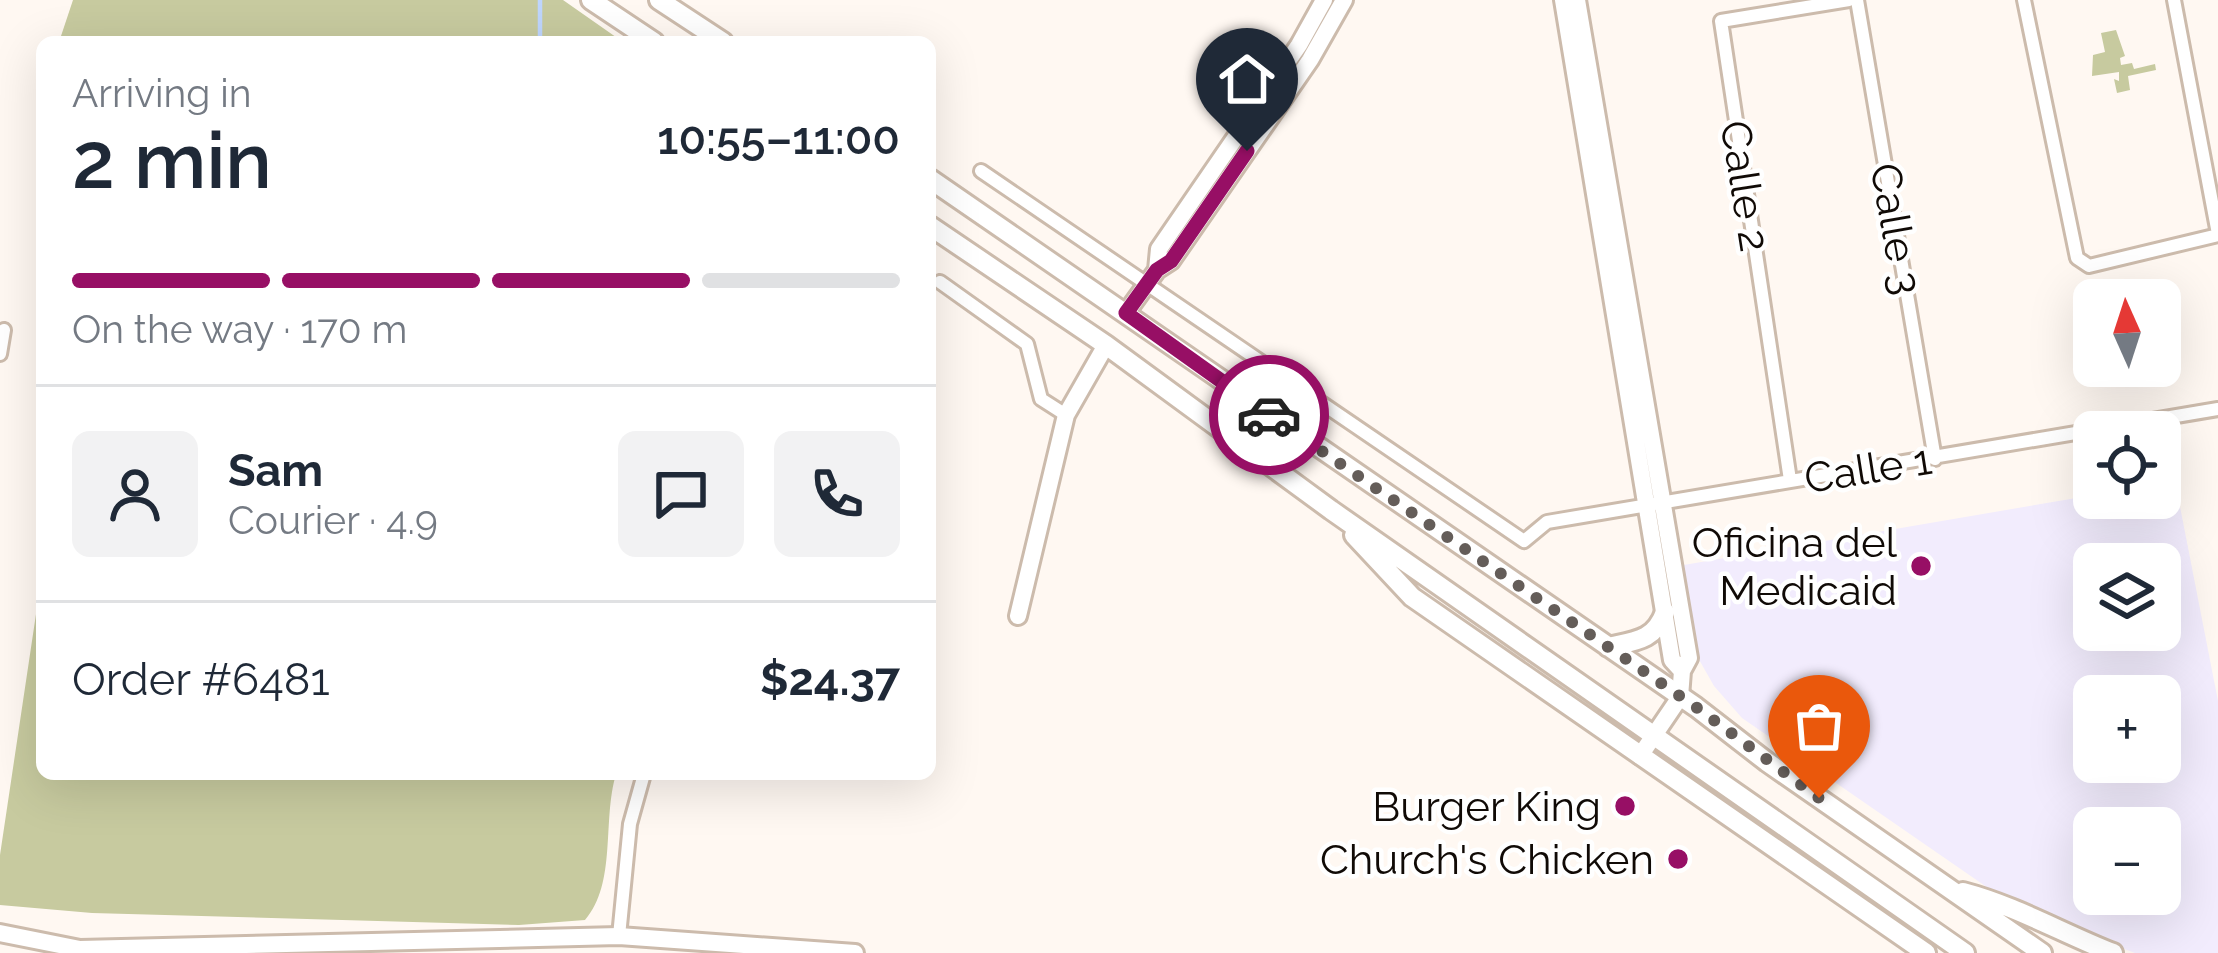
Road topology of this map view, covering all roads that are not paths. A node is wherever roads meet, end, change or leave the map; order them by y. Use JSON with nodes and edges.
{"nodes":[{"id":1,"x":591,"y":0,"type":"edge"},
{"id":2,"x":659,"y":0,"type":"edge"},
{"id":3,"x":1324,"y":0,"type":"edge"},
{"id":4,"x":1345,"y":0,"type":"edge"},
{"id":5,"x":1563,"y":0,"type":"edge"},
{"id":6,"x":1577,"y":0,"type":"edge"},
{"id":7,"x":1853,"y":0,"type":"edge"},
{"id":8,"x":2024,"y":0,"type":"edge"},
{"id":9,"x":2174,"y":0,"type":"edge"},
{"id":10,"x":646,"y":36,"type":"edge"},
{"id":11,"x":715,"y":36,"type":"edge"},
{"id":12,"x":1286,"y":78,"type":"junction"},
{"id":13,"x":981,"y":171,"type":"dead end"},
{"id":14,"x":936,"y":182,"type":"edge"},
{"id":15,"x":936,"y":230,"type":"edge"},
{"id":16,"x":2218,"y":235,"type":"edge"},
{"id":17,"x":940,"y":282,"type":"dead end"},
{"id":18,"x":1146,"y":287,"type":"junction"},
{"id":19,"x":1126,"y":313,"type":"junction"},
{"id":20,"x":4,"y":329,"type":"dead end"},
{"id":21,"x":1106,"y":344,"type":"junction"},
{"id":22,"x":0,"y":354,"type":"edge"},
{"id":23,"x":2218,"y":409,"type":"edge"},
{"id":24,"x":1066,"y":415,"type":"junction"},
{"id":25,"x":1935,"y":459,"type":"junction"},
{"id":26,"x":1790,"y":480,"type":"junction"},
{"id":27,"x":1654,"y":504,"type":"junction"},
{"id":28,"x":1330,"y":509,"type":"junction"},
{"id":29,"x":1664,"y":612,"type":"junction"},
{"id":30,"x":1018,"y":616,"type":"dead end"},
{"id":31,"x":1608,"y":647,"type":"junction"},
{"id":32,"x":1682,"y":671,"type":"junction"},
{"id":33,"x":1680,"y":697,"type":"junction"},
{"id":34,"x":1653,"y":737,"type":"junction"},
{"id":35,"x":1640,"y":756,"type":"junction"},
{"id":36,"x":642,"y":780,"type":"edge"},
{"id":37,"x":1949,"y":889,"type":"junction"},
{"id":38,"x":0,"y":933,"type":"edge"},
{"id":39,"x":619,"y":936,"type":"junction"},
{"id":40,"x":709,"y":947,"type":"edge"},
{"id":41,"x":80,"y":951,"type":"edge"},
{"id":42,"x":855,"y":953,"type":"edge"},
{"id":43,"x":1926,"y":953,"type":"edge"},
{"id":44,"x":1965,"y":953,"type":"edge"},
{"id":45,"x":2042,"y":953,"type":"edge"},
{"id":46,"x":2114,"y":953,"type":"edge"}],
"edges":[{"from":1,"to":10,"type":"main road"},
{"from":2,"to":11,"type":"main road"},
{"from":3,"to":12,"type":"street"},
{"from":4,"to":12,"type":"street"},
{"from":5,"to":27,"type":"street"},
{"from":6,"to":27,"type":"street"},
{"from":7,"to":25,"type":"street","name":"Calle 3"},
{"from":7,"to":26,"type":"street","name":"Calle 2"},
{"from":8,"to":16,"type":"street"},
{"from":9,"to":16,"type":"street"},
{"from":12,"to":18,"type":"street"},
{"from":13,"to":18,"type":"street"},
{"from":14,"to":19,"type":"main road"},
{"from":15,"to":21,"type":"main road"},
{"from":17,"to":24,"type":"street"},
{"from":18,"to":19,"type":"street"},
{"from":18,"to":27,"type":"street","name":"Calle 1"},
{"from":19,"to":31,"type":"main road"},
{"from":20,"to":22,"type":"street"},
{"from":21,"to":24,"type":"street"},
{"from":21,"to":28,"type":"main road"},
{"from":23,"to":25,"type":"street","name":"Calle 1"},
{"from":24,"to":30,"type":"street"},
{"from":25,"to":26,"type":"street","name":"Calle 1"},
{"from":26,"to":27,"type":"street","name":"Calle 1"},
{"from":27,"to":29,"type":"street"},
{"from":27,"to":32,"type":"street"},
{"from":28,"to":34,"type":"main road"},
{"from":28,"to":35,"type":"main road"},
{"from":29,"to":31,"type":"main road"},
{"from":29,"to":32,"type":"street"},
{"from":31,"to":33,"type":"main road"},
{"from":32,"to":33,"type":"street"},
{"from":33,"to":34,"type":"street"},
{"from":33,"to":37,"type":"main road"},
{"from":34,"to":35,"type":"street"},
{"from":34,"to":44,"type":"main road"},
{"from":35,"to":43,"type":"main road"},
{"from":36,"to":39,"type":"street"},
{"from":37,"to":45,"type":"main road"},
{"from":37,"to":46,"type":"main road"},
{"from":38,"to":41,"type":"street"},
{"from":39,"to":40,"type":"street"},
{"from":39,"to":41,"type":"street"},
{"from":40,"to":42,"type":"street"}]}
